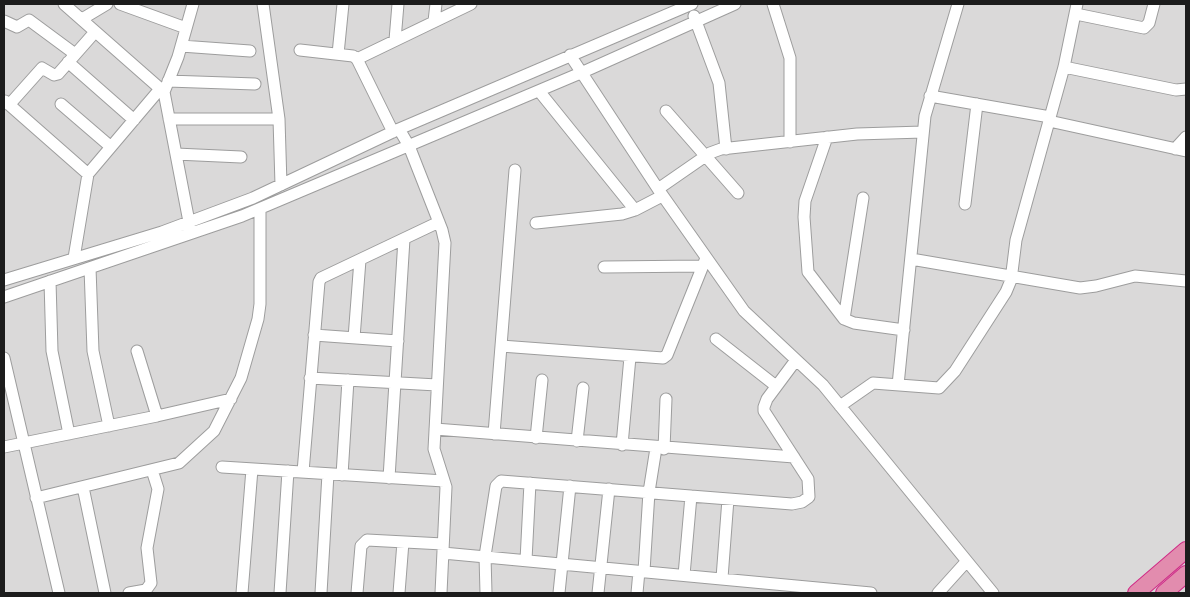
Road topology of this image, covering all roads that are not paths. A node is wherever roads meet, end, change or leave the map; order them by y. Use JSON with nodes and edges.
{"nodes":[{"id":1,"x":64,"y":4,"type":"edge"},
{"id":2,"x":107,"y":4,"type":"edge"},
{"id":3,"x":120,"y":4,"type":"edge"},
{"id":4,"x":193,"y":4,"type":"edge"},
{"id":5,"x":263,"y":4,"type":"edge"},
{"id":6,"x":343,"y":4,"type":"edge"},
{"id":7,"x":398,"y":4,"type":"edge"},
{"id":8,"x":436,"y":4,"type":"edge"},
{"id":9,"x":471,"y":4,"type":"edge"},
{"id":10,"x":690,"y":4,"type":"edge"},
{"id":11,"x":735,"y":4,"type":"edge"},
{"id":12,"x":772,"y":4,"type":"edge"},
{"id":13,"x":958,"y":4,"type":"edge"},
{"id":14,"x":1154,"y":4,"type":"edge"},
{"id":15,"x":667,"y":9,"type":"edge"},
{"id":16,"x":1077,"y":9,"type":"edge"},
{"id":17,"x":78,"y":12,"type":"edge"},
{"id":18,"x":4,"y":21,"type":"edge"},
{"id":19,"x":434,"y":21,"type":"junction"},
{"id":20,"x":696,"y":21,"type":"junction"},
{"id":21,"x":186,"y":28,"type":"junction"},
{"id":22,"x":96,"y":32,"type":"junction"},
{"id":23,"x":395,"y":40,"type":"junction"},
{"id":24,"x":181,"y":46,"type":"junction"},
{"id":25,"x":300,"y":50,"type":"dead end"},
{"id":26,"x":250,"y":51,"type":"dead end"},
{"id":27,"x":338,"y":54,"type":"junction"},
{"id":28,"x":570,"y":55,"type":"junction"},
{"id":29,"x":72,"y":58,"type":"junction"},
{"id":30,"x":357,"y":59,"type":"junction"},
{"id":31,"x":1064,"y":67,"type":"junction"},
{"id":32,"x":582,"y":72,"type":"junction"},
{"id":33,"x":255,"y":84,"type":"dead end"},
{"id":34,"x":164,"y":88,"type":"junction"},
{"id":35,"x":1186,"y":89,"type":"edge"},
{"id":36,"x":539,"y":90,"type":"junction"},
{"id":37,"x":930,"y":96,"type":"junction"},
{"id":38,"x":6,"y":102,"type":"edge"},
{"id":39,"x":61,"y":104,"type":"dead end"},
{"id":40,"x":977,"y":104,"type":"junction"},
{"id":41,"x":666,"y":111,"type":"dead end"},
{"id":42,"x":169,"y":119,"type":"junction"},
{"id":43,"x":279,"y":119,"type":"junction"},
{"id":44,"x":1050,"y":119,"type":"junction"},
{"id":45,"x":134,"y":120,"type":"junction"},
{"id":46,"x":396,"y":131,"type":"junction"},
{"id":47,"x":924,"y":132,"type":"junction"},
{"id":48,"x":1186,"y":137,"type":"edge"},
{"id":49,"x":827,"y":138,"type":"junction"},
{"id":50,"x":790,"y":142,"type":"junction"},
{"id":51,"x":409,"y":146,"type":"junction"},
{"id":52,"x":111,"y":147,"type":"junction"},
{"id":53,"x":726,"y":149,"type":"junction"},
{"id":54,"x":1181,"y":150,"type":"edge"},
{"id":55,"x":176,"y":154,"type":"junction"},
{"id":56,"x":242,"y":157,"type":"dead end"},
{"id":57,"x":704,"y":157,"type":"junction"},
{"id":58,"x":515,"y":170,"type":"dead end"},
{"id":59,"x":88,"y":174,"type":"junction"},
{"id":60,"x":281,"y":185,"type":"junction"},
{"id":61,"x":660,"y":192,"type":"junction"},
{"id":62,"x":738,"y":193,"type":"dead end"},
{"id":63,"x":863,"y":198,"type":"dead end"},
{"id":64,"x":965,"y":204,"type":"dead end"},
{"id":65,"x":260,"y":209,"type":"junction"},
{"id":66,"x":635,"y":210,"type":"junction"},
{"id":67,"x":439,"y":222,"type":"junction"},
{"id":68,"x":536,"y":223,"type":"dead end"},
{"id":69,"x":190,"y":228,"type":"junction"},
{"id":70,"x":404,"y":239,"type":"junction"},
{"id":71,"x":74,"y":258,"type":"junction"},
{"id":72,"x":911,"y":259,"type":"junction"},
{"id":73,"x":360,"y":260,"type":"junction"},
{"id":74,"x":61,"y":262,"type":"junction"},
{"id":75,"x":705,"y":262,"type":"junction"},
{"id":76,"x":604,"y":267,"type":"dead end"},
{"id":77,"x":90,"y":268,"type":"junction"},
{"id":78,"x":1012,"y":275,"type":"junction"},
{"id":79,"x":66,"y":276,"type":"junction"},
{"id":80,"x":4,"y":280,"type":"edge"},
{"id":81,"x":50,"y":281,"type":"junction"},
{"id":82,"x":1186,"y":281,"type":"edge"},
{"id":83,"x":4,"y":297,"type":"edge"},
{"id":84,"x":844,"y":319,"type":"junction"},
{"id":85,"x":904,"y":330,"type":"junction"},
{"id":86,"x":314,"y":335,"type":"junction"},
{"id":87,"x":354,"y":338,"type":"junction"},
{"id":88,"x":716,"y":338,"type":"dead end"},
{"id":89,"x":398,"y":342,"type":"junction"},
{"id":90,"x":501,"y":346,"type":"junction"},
{"id":91,"x":137,"y":351,"type":"dead end"},
{"id":92,"x":630,"y":357,"type":"junction"},
{"id":93,"x":4,"y":358,"type":"edge"},
{"id":94,"x":796,"y":360,"type":"junction"},
{"id":95,"x":310,"y":378,"type":"junction"},
{"id":96,"x":348,"y":380,"type":"junction"},
{"id":97,"x":542,"y":380,"type":"dead end"},
{"id":98,"x":395,"y":382,"type":"junction"},
{"id":99,"x":437,"y":385,"type":"junction"},
{"id":100,"x":898,"y":385,"type":"junction"},
{"id":101,"x":776,"y":386,"type":"junction"},
{"id":102,"x":582,"y":388,"type":"dead end"},
{"id":103,"x":231,"y":399,"type":"junction"},
{"id":104,"x":666,"y":399,"type":"dead end"},
{"id":105,"x":840,"y":406,"type":"junction"},
{"id":106,"x":157,"y":416,"type":"junction"},
{"id":107,"x":109,"y":426,"type":"junction"},
{"id":108,"x":435,"y":429,"type":"junction"},
{"id":109,"x":69,"y":434,"type":"junction"},
{"id":110,"x":494,"y":434,"type":"junction"},
{"id":111,"x":536,"y":438,"type":"junction"},
{"id":112,"x":577,"y":441,"type":"junction"},
{"id":113,"x":24,"y":443,"type":"junction"},
{"id":114,"x":622,"y":445,"type":"junction"},
{"id":115,"x":4,"y":447,"type":"edge"},
{"id":116,"x":660,"y":448,"type":"junction"},
{"id":117,"x":794,"y":457,"type":"junction"},
{"id":118,"x":222,"y":467,"type":"dead end"},
{"id":119,"x":252,"y":469,"type":"junction"},
{"id":120,"x":152,"y":470,"type":"junction"},
{"id":121,"x":288,"y":471,"type":"junction"},
{"id":122,"x":303,"y":472,"type":"junction"},
{"id":123,"x":328,"y":474,"type":"junction"},
{"id":124,"x":342,"y":475,"type":"junction"},
{"id":125,"x":389,"y":478,"type":"junction"},
{"id":126,"x":444,"y":481,"type":"junction"},
{"id":127,"x":530,"y":482,"type":"junction"},
{"id":128,"x":570,"y":486,"type":"junction"},
{"id":129,"x":83,"y":487,"type":"junction"},
{"id":130,"x":609,"y":489,"type":"junction"},
{"id":131,"x":649,"y":492,"type":"junction"},
{"id":132,"x":692,"y":496,"type":"junction"},
{"id":133,"x":36,"y":498,"type":"junction"},
{"id":134,"x":728,"y":499,"type":"junction"},
{"id":135,"x":403,"y":542,"type":"junction"},
{"id":136,"x":443,"y":548,"type":"junction"},
{"id":137,"x":1186,"y":550,"type":"edge"},
{"id":138,"x":486,"y":556,"type":"junction"},
{"id":139,"x":526,"y":560,"type":"junction"},
{"id":140,"x":966,"y":562,"type":"junction"},
{"id":141,"x":562,"y":563,"type":"junction"},
{"id":142,"x":600,"y":567,"type":"junction"},
{"id":143,"x":642,"y":571,"type":"junction"},
{"id":144,"x":1186,"y":574,"type":"edge"},
{"id":145,"x":684,"y":575,"type":"junction"},
{"id":146,"x":722,"y":578,"type":"junction"},
{"id":147,"x":59,"y":593,"type":"edge"},
{"id":148,"x":105,"y":593,"type":"edge"},
{"id":149,"x":129,"y":593,"type":"edge"},
{"id":150,"x":242,"y":593,"type":"edge"},
{"id":151,"x":280,"y":593,"type":"edge"},
{"id":152,"x":321,"y":593,"type":"edge"},
{"id":153,"x":357,"y":593,"type":"edge"},
{"id":154,"x":399,"y":593,"type":"edge"},
{"id":155,"x":441,"y":593,"type":"edge"},
{"id":156,"x":486,"y":593,"type":"edge"},
{"id":157,"x":559,"y":593,"type":"edge"},
{"id":158,"x":598,"y":593,"type":"edge"},
{"id":159,"x":637,"y":593,"type":"edge"},
{"id":160,"x":871,"y":593,"type":"edge"},
{"id":161,"x":938,"y":593,"type":"edge"},
{"id":162,"x":993,"y":593,"type":"edge"},
{"id":163,"x":1136,"y":593,"type":"edge"},
{"id":164,"x":1164,"y":593,"type":"edge"}],
"edges":[{"from":1,"to":17,"type":"street"},
{"from":2,"to":17,"type":"street"},
{"from":3,"to":21,"type":"street"},
{"from":4,"to":21,"type":"street"},
{"from":5,"to":43,"type":"street"},
{"from":6,"to":27,"type":"street"},
{"from":7,"to":23,"type":"street"},
{"from":8,"to":19,"type":"street"},
{"from":9,"to":19,"type":"street"},
{"from":10,"to":15,"type":"street"},
{"from":10,"to":20,"type":"street"},
{"from":11,"to":20,"type":"street"},
{"from":12,"to":50,"type":"street"},
{"from":13,"to":37,"type":"street"},
{"from":14,"to":16,"type":"street"},
{"from":15,"to":28,"type":"street"},
{"from":16,"to":31,"type":"street"},
{"from":17,"to":22,"type":"street"},
{"from":18,"to":29,"type":"street"},
{"from":19,"to":23,"type":"street"},
{"from":20,"to":32,"type":"street"},
{"from":20,"to":53,"type":"street"},
{"from":21,"to":24,"type":"street"},
{"from":22,"to":29,"type":"street"},
{"from":22,"to":34,"type":"street"},
{"from":23,"to":30,"type":"street"},
{"from":24,"to":26,"type":"street"},
{"from":24,"to":34,"type":"street"},
{"from":25,"to":27,"type":"street"},
{"from":27,"to":30,"type":"street"},
{"from":28,"to":32,"type":"street"},
{"from":28,"to":46,"type":"street"},
{"from":29,"to":38,"type":"street"},
{"from":29,"to":45,"type":"street"},
{"from":30,"to":46,"type":"street"},
{"from":31,"to":35,"type":"street"},
{"from":31,"to":44,"type":"street"},
{"from":32,"to":36,"type":"street"},
{"from":32,"to":61,"type":"street"},
{"from":33,"to":34,"type":"street"},
{"from":34,"to":42,"type":"street"},
{"from":34,"to":45,"type":"street"},
{"from":36,"to":51,"type":"street"},
{"from":36,"to":66,"type":"street"},
{"from":37,"to":40,"type":"street"},
{"from":37,"to":47,"type":"street"},
{"from":38,"to":59,"type":"street"},
{"from":39,"to":52,"type":"street"},
{"from":40,"to":44,"type":"street"},
{"from":40,"to":64,"type":"street"},
{"from":41,"to":57,"type":"street"},
{"from":42,"to":43,"type":"street"},
{"from":42,"to":55,"type":"street"},
{"from":43,"to":60,"type":"street"},
{"from":44,"to":54,"type":"street"},
{"from":44,"to":78,"type":"street"},
{"from":45,"to":52,"type":"street"},
{"from":46,"to":51,"type":"street"},
{"from":46,"to":60,"type":"street"},
{"from":47,"to":49,"type":"street"},
{"from":47,"to":72,"type":"street"},
{"from":48,"to":54,"type":"street"},
{"from":49,"to":50,"type":"street"},
{"from":49,"to":84,"type":"street"},
{"from":50,"to":53,"type":"street"},
{"from":51,"to":65,"type":"street"},
{"from":51,"to":67,"type":"street"},
{"from":52,"to":59,"type":"street"},
{"from":53,"to":57,"type":"street"},
{"from":55,"to":56,"type":"street"},
{"from":55,"to":69,"type":"street"},
{"from":57,"to":61,"type":"street"},
{"from":57,"to":62,"type":"street"},
{"from":58,"to":90,"type":"street"},
{"from":59,"to":71,"type":"street"},
{"from":60,"to":69,"type":"street"},
{"from":61,"to":66,"type":"street"},
{"from":61,"to":75,"type":"street"},
{"from":63,"to":84,"type":"street"},
{"from":65,"to":69,"type":"street"},
{"from":65,"to":103,"type":"street"},
{"from":66,"to":68,"type":"street"},
{"from":67,"to":70,"type":"street"},
{"from":67,"to":99,"type":"street"},
{"from":69,"to":71,"type":"street"},
{"from":69,"to":77,"type":"street"},
{"from":70,"to":73,"type":"street"},
{"from":70,"to":89,"type":"street"},
{"from":71,"to":74,"type":"street"},
{"from":72,"to":78,"type":"street"},
{"from":72,"to":85,"type":"street"},
{"from":73,"to":86,"type":"street"},
{"from":73,"to":87,"type":"street"},
{"from":74,"to":79,"type":"street"},
{"from":74,"to":80,"type":"street"},
{"from":75,"to":76,"type":"street"},
{"from":75,"to":92,"type":"street"},
{"from":75,"to":94,"type":"street"},
{"from":77,"to":79,"type":"street"},
{"from":77,"to":107,"type":"street"},
{"from":78,"to":82,"type":"street"},
{"from":78,"to":100,"type":"street"},
{"from":79,"to":81,"type":"street"},
{"from":81,"to":83,"type":"street"},
{"from":81,"to":109,"type":"street"},
{"from":84,"to":85,"type":"street"},
{"from":85,"to":100,"type":"street"},
{"from":86,"to":87,"type":"street"},
{"from":86,"to":95,"type":"street"},
{"from":87,"to":89,"type":"street"},
{"from":88,"to":101,"type":"street"},
{"from":89,"to":98,"type":"street"},
{"from":90,"to":92,"type":"street"},
{"from":90,"to":110,"type":"street"},
{"from":91,"to":106,"type":"street"},
{"from":92,"to":114,"type":"street"},
{"from":93,"to":113,"type":"street"},
{"from":94,"to":101,"type":"street"},
{"from":94,"to":105,"type":"street"},
{"from":95,"to":96,"type":"street"},
{"from":95,"to":122,"type":"street"},
{"from":96,"to":98,"type":"street"},
{"from":96,"to":124,"type":"street"},
{"from":97,"to":111,"type":"street"},
{"from":98,"to":99,"type":"street"},
{"from":98,"to":125,"type":"street"},
{"from":99,"to":108,"type":"street"},
{"from":100,"to":105,"type":"street"},
{"from":101,"to":117,"type":"street"},
{"from":102,"to":112,"type":"street"},
{"from":103,"to":106,"type":"street"},
{"from":103,"to":120,"type":"street"},
{"from":104,"to":116,"type":"street"},
{"from":105,"to":140,"type":"street"},
{"from":106,"to":107,"type":"street"},
{"from":107,"to":109,"type":"street"},
{"from":108,"to":110,"type":"street"},
{"from":108,"to":126,"type":"street"},
{"from":109,"to":113,"type":"street"},
{"from":110,"to":111,"type":"street"},
{"from":111,"to":112,"type":"street"},
{"from":112,"to":114,"type":"street"},
{"from":113,"to":115,"type":"street"},
{"from":113,"to":133,"type":"street"},
{"from":114,"to":116,"type":"street"},
{"from":116,"to":117,"type":"street"},
{"from":116,"to":131,"type":"street"},
{"from":117,"to":134,"type":"street"},
{"from":118,"to":119,"type":"street"},
{"from":119,"to":121,"type":"street"},
{"from":119,"to":150,"type":"street"},
{"from":120,"to":129,"type":"street"},
{"from":120,"to":149,"type":"street"},
{"from":121,"to":122,"type":"street"},
{"from":121,"to":151,"type":"street"},
{"from":122,"to":123,"type":"street"},
{"from":123,"to":124,"type":"street"},
{"from":123,"to":152,"type":"street"},
{"from":124,"to":125,"type":"street"},
{"from":125,"to":126,"type":"street"},
{"from":126,"to":136,"type":"street"},
{"from":127,"to":128,"type":"street"},
{"from":127,"to":138,"type":"street"},
{"from":127,"to":139,"type":"street"},
{"from":128,"to":130,"type":"street"},
{"from":128,"to":141,"type":"street"},
{"from":129,"to":133,"type":"street"},
{"from":129,"to":148,"type":"street"},
{"from":130,"to":131,"type":"street"},
{"from":130,"to":142,"type":"street"},
{"from":131,"to":132,"type":"street"},
{"from":131,"to":143,"type":"street"},
{"from":132,"to":134,"type":"street"},
{"from":132,"to":145,"type":"street"},
{"from":133,"to":147,"type":"street"},
{"from":134,"to":146,"type":"street"},
{"from":135,"to":136,"type":"street"},
{"from":135,"to":153,"type":"street"},
{"from":135,"to":154,"type":"street"},
{"from":136,"to":138,"type":"street"},
{"from":136,"to":155,"type":"street"},
{"from":137,"to":163,"type":"highway"},
{"from":138,"to":139,"type":"street"},
{"from":138,"to":156,"type":"street"},
{"from":139,"to":141,"type":"street"},
{"from":140,"to":161,"type":"street"},
{"from":140,"to":162,"type":"street"},
{"from":141,"to":142,"type":"street"},
{"from":141,"to":157,"type":"street"},
{"from":142,"to":143,"type":"street"},
{"from":142,"to":158,"type":"street"},
{"from":143,"to":145,"type":"street"},
{"from":143,"to":159,"type":"street"},
{"from":144,"to":164,"type":"highway"},
{"from":145,"to":146,"type":"street"},
{"from":146,"to":160,"type":"street"}]}
